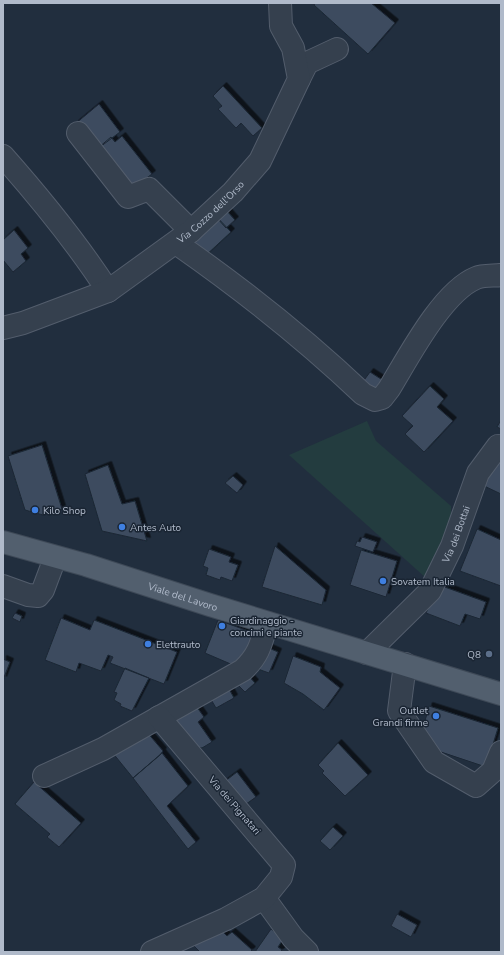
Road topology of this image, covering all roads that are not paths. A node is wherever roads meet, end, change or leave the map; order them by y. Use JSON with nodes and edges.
{"nodes":[{"id":1,"x":280,"y":3,"type":"edge"},
{"id":2,"x":337,"y":49,"type":"dead end"},
{"id":3,"x":299,"y":79,"type":"junction"},
{"id":4,"x":78,"y":133,"type":"dead end"},
{"id":5,"x":3,"y":156,"type":"edge"},
{"id":6,"x":183,"y":237,"type":"junction"},
{"id":7,"x":501,"y":275,"type":"edge"},
{"id":8,"x":108,"y":291,"type":"junction"},
{"id":9,"x":3,"y":328,"type":"edge"},
{"id":10,"x":501,"y":447,"type":"edge"},
{"id":11,"x":3,"y":542,"type":"edge"},
{"id":12,"x":55,"y":558,"type":"junction"},
{"id":13,"x":3,"y":586,"type":"edge"},
{"id":14,"x":267,"y":622,"type":"junction"},
{"id":15,"x":367,"y":653,"type":"junction"},
{"id":16,"x":405,"y":664,"type":"junction"},
{"id":17,"x":501,"y":694,"type":"edge"},
{"id":18,"x":159,"y":717,"type":"junction"},
{"id":19,"x":501,"y":752,"type":"edge"},
{"id":20,"x":44,"y":776,"type":"dead end"},
{"id":21,"x":264,"y":898,"type":"junction"},
{"id":22,"x":152,"y":952,"type":"edge"},
{"id":23,"x":308,"y":952,"type":"edge"}],
"edges":[{"from":1,"to":3,"type":"street"},
{"from":2,"to":3,"type":"street","name":"Via Cozzo dell'Orso"},
{"from":3,"to":6,"type":"street","name":"Via Cozzo dell'Orso"},
{"from":4,"to":6,"type":"street"},
{"from":5,"to":8,"type":"street"},
{"from":6,"to":7,"type":"street"},
{"from":6,"to":8,"type":"street","name":"Via Cozzo dell'Orso"},
{"from":8,"to":9,"type":"street","name":"Via Cozzo dell'Orso"},
{"from":10,"to":15,"type":"street","name":"Via dei Bottai"},
{"from":11,"to":12,"type":"main road","name":"Viale del Lavoro"},
{"from":12,"to":13,"type":"street"},
{"from":12,"to":14,"type":"main road","name":"Viale del Lavoro"},
{"from":14,"to":15,"type":"main road","name":"Viale del Lavoro"},
{"from":14,"to":18,"type":"street"},
{"from":15,"to":16,"type":"main road","name":"Viale del Lavoro"},
{"from":16,"to":17,"type":"main road","name":"Viale del Lavoro"},
{"from":16,"to":19,"type":"street"},
{"from":18,"to":20,"type":"street"},
{"from":18,"to":21,"type":"street","name":"Via dei Pignatari"},
{"from":21,"to":22,"type":"street"},
{"from":21,"to":23,"type":"street"}]}
